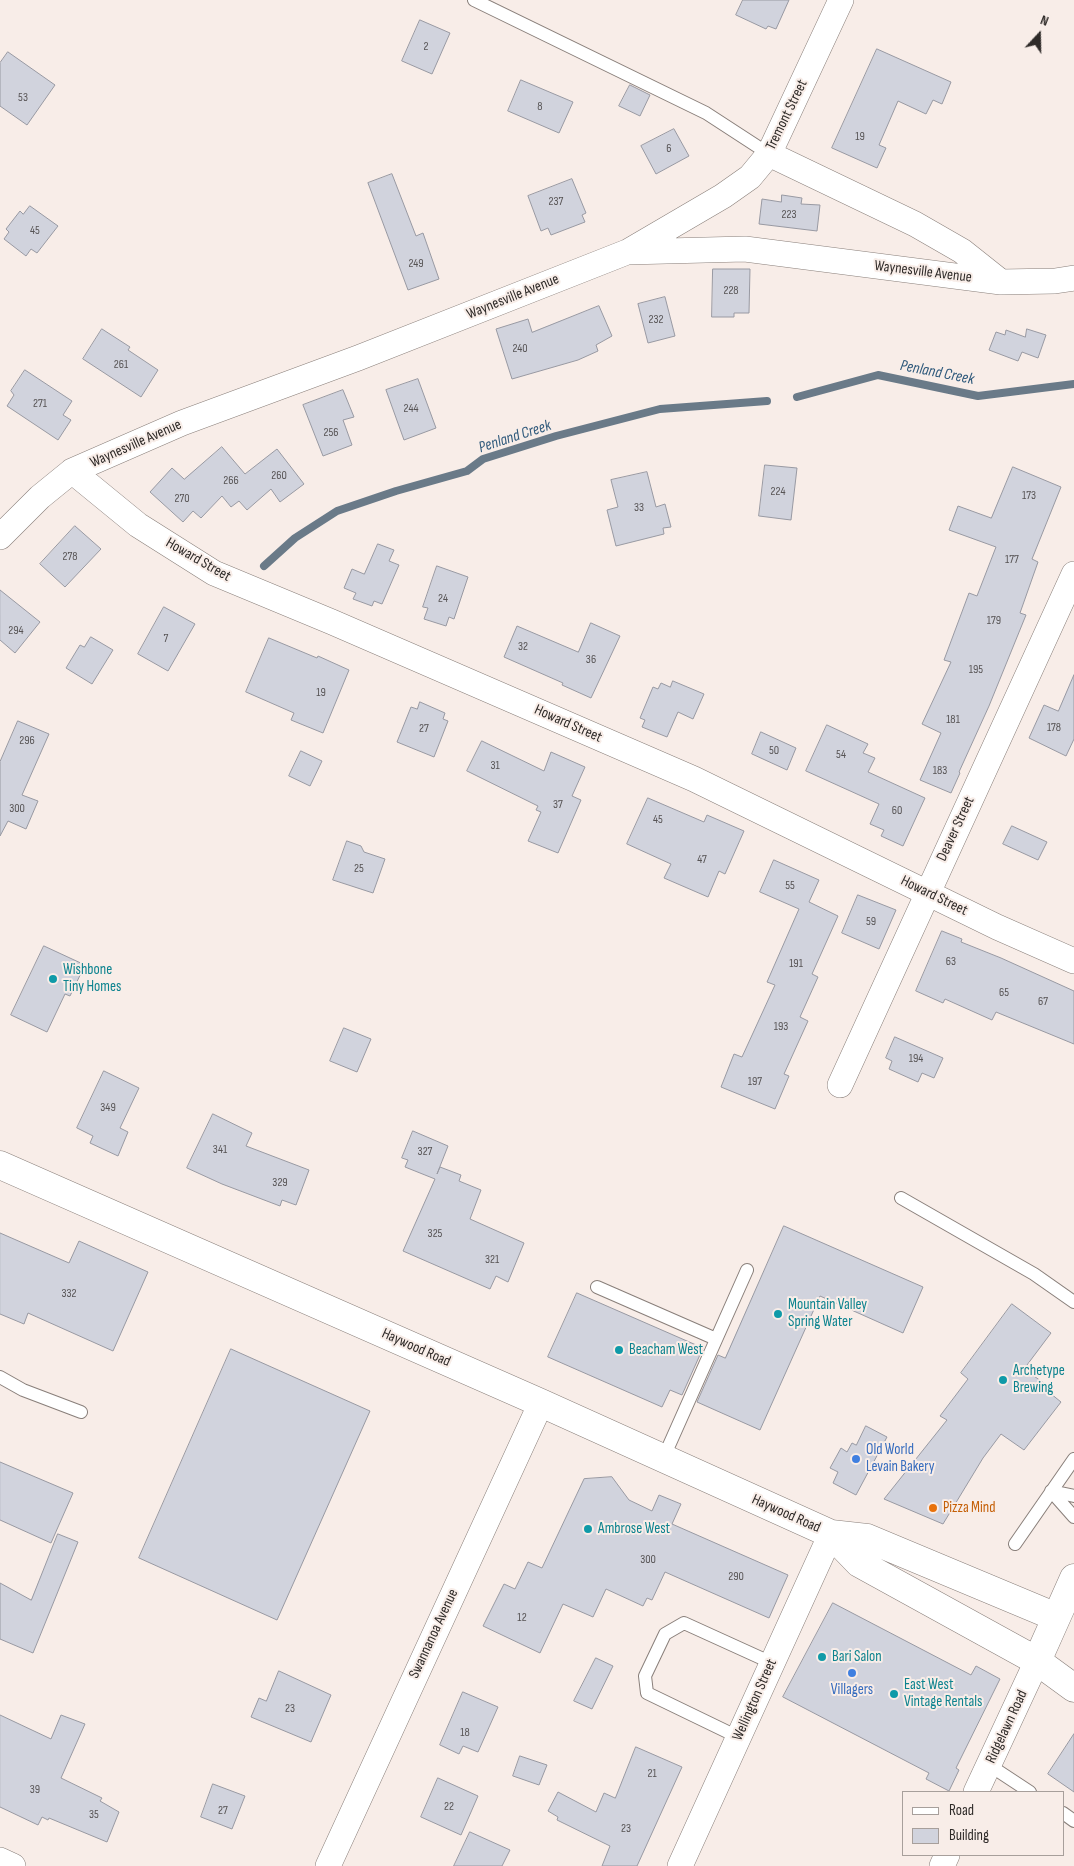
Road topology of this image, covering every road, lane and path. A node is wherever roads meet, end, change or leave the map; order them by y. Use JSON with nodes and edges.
{"nodes":[{"id":1,"x":474,"y":0,"type":"edge"},
{"id":2,"x":841,"y":0,"type":"edge"},
{"id":3,"x":769,"y":154,"type":"junction"},
{"id":4,"x":627,"y":252,"type":"junction"},
{"id":5,"x":1074,"y":278,"type":"edge"},
{"id":6,"x":1001,"y":282,"type":"junction"},
{"id":7,"x":72,"y":472,"type":"junction"},
{"id":8,"x":0,"y":537,"type":"edge"},
{"id":9,"x":1074,"y":574,"type":"edge"},
{"id":10,"x":927,"y":892,"type":"junction"},
{"id":11,"x":1074,"y":961,"type":"edge"},
{"id":12,"x":840,"y":1085,"type":"dead end"},
{"id":13,"x":0,"y":1165,"type":"edge"},
{"id":14,"x":901,"y":1198,"type":"dead end"},
{"id":15,"x":747,"y":1270,"type":"dead end"},
{"id":16,"x":597,"y":1287,"type":"dead end"},
{"id":17,"x":1074,"y":1302,"type":"edge"},
{"id":18,"x":716,"y":1339,"type":"junction"},
{"id":19,"x":0,"y":1377,"type":"edge"},
{"id":20,"x":541,"y":1403,"type":"junction"},
{"id":21,"x":81,"y":1412,"type":"dead end"},
{"id":22,"x":663,"y":1459,"type":"junction"},
{"id":23,"x":1074,"y":1459,"type":"edge"},
{"id":24,"x":1051,"y":1491,"type":"junction"},
{"id":25,"x":1074,"y":1496,"type":"edge"},
{"id":26,"x":1074,"y":1517,"type":"edge"},
{"id":27,"x":831,"y":1534,"type":"junction"},
{"id":28,"x":1015,"y":1544,"type":"dead end"},
{"id":29,"x":1074,"y":1578,"type":"edge"},
{"id":30,"x":1056,"y":1617,"type":"junction"},
{"id":31,"x":1036,"y":1661,"type":"junction"},
{"id":32,"x":772,"y":1663,"type":"junction"},
{"id":33,"x":1074,"y":1688,"type":"edge"},
{"id":34,"x":738,"y":1737,"type":"junction"},
{"id":35,"x":989,"y":1765,"type":"junction"},
{"id":36,"x":976,"y":1791,"type":"edge"},
{"id":37,"x":1028,"y":1791,"type":"edge"},
{"id":38,"x":0,"y":1860,"type":"edge"},
{"id":39,"x":13,"y":1866,"type":"edge"},
{"id":40,"x":328,"y":1866,"type":"edge"},
{"id":41,"x":680,"y":1866,"type":"edge"}],
"edges":[{"from":1,"to":3,"type":"lane"},
{"from":2,"to":3,"type":"street","name":"Tremont Street"},
{"from":3,"to":4,"type":"street","name":"Tremont Street"},
{"from":3,"to":6,"type":"street"},
{"from":4,"to":6,"type":"street","name":"Waynesville Avenue"},
{"from":4,"to":7,"type":"street","name":"Waynesville Avenue"},
{"from":5,"to":6,"type":"street","name":"Waynesville Avenue"},
{"from":7,"to":8,"type":"street","name":"Waynesville Avenue"},
{"from":7,"to":10,"type":"street","name":"Howard Street"},
{"from":9,"to":10,"type":"street","name":"Deaver Street"},
{"from":10,"to":11,"type":"street","name":"Howard Street"},
{"from":10,"to":12,"type":"street","name":"Deaver Street"},
{"from":13,"to":20,"type":"main road","name":"Haywood Road"},
{"from":14,"to":17,"type":"lane"},
{"from":15,"to":18,"type":"lane"},
{"from":16,"to":18,"type":"lane"},
{"from":18,"to":22,"type":"lane"},
{"from":19,"to":21,"type":"lane"},
{"from":20,"to":22,"type":"main road","name":"Haywood Road"},
{"from":20,"to":40,"type":"street","name":"Swannanoa Avenue"},
{"from":22,"to":27,"type":"main road","name":"Haywood Road"},
{"from":23,"to":24,"type":"lane"},
{"from":24,"to":25,"type":"lane"},
{"from":24,"to":26,"type":"lane"},
{"from":24,"to":28,"type":"lane"},
{"from":27,"to":30,"type":"main road","name":"Haywood Road"},
{"from":27,"to":31,"type":"main road","name":"Haywood Road"},
{"from":27,"to":32,"type":"street","name":"Wellington Street"},
{"from":29,"to":30,"type":"main road"},
{"from":30,"to":31,"type":"main road"},
{"from":31,"to":33,"type":"main road","name":"Haywood Road"},
{"from":31,"to":35,"type":"street","name":"Ridgelawn Road"},
{"from":32,"to":34,"type":"street","name":"Wellington Street"},
{"from":32,"to":34,"type":"lane"},
{"from":34,"to":41,"type":"street","name":"Wellington Street"},
{"from":35,"to":36,"type":"street","name":"Ridgelawn Road"},
{"from":35,"to":37,"type":"lane"},
{"from":38,"to":39,"type":"street"}]}
